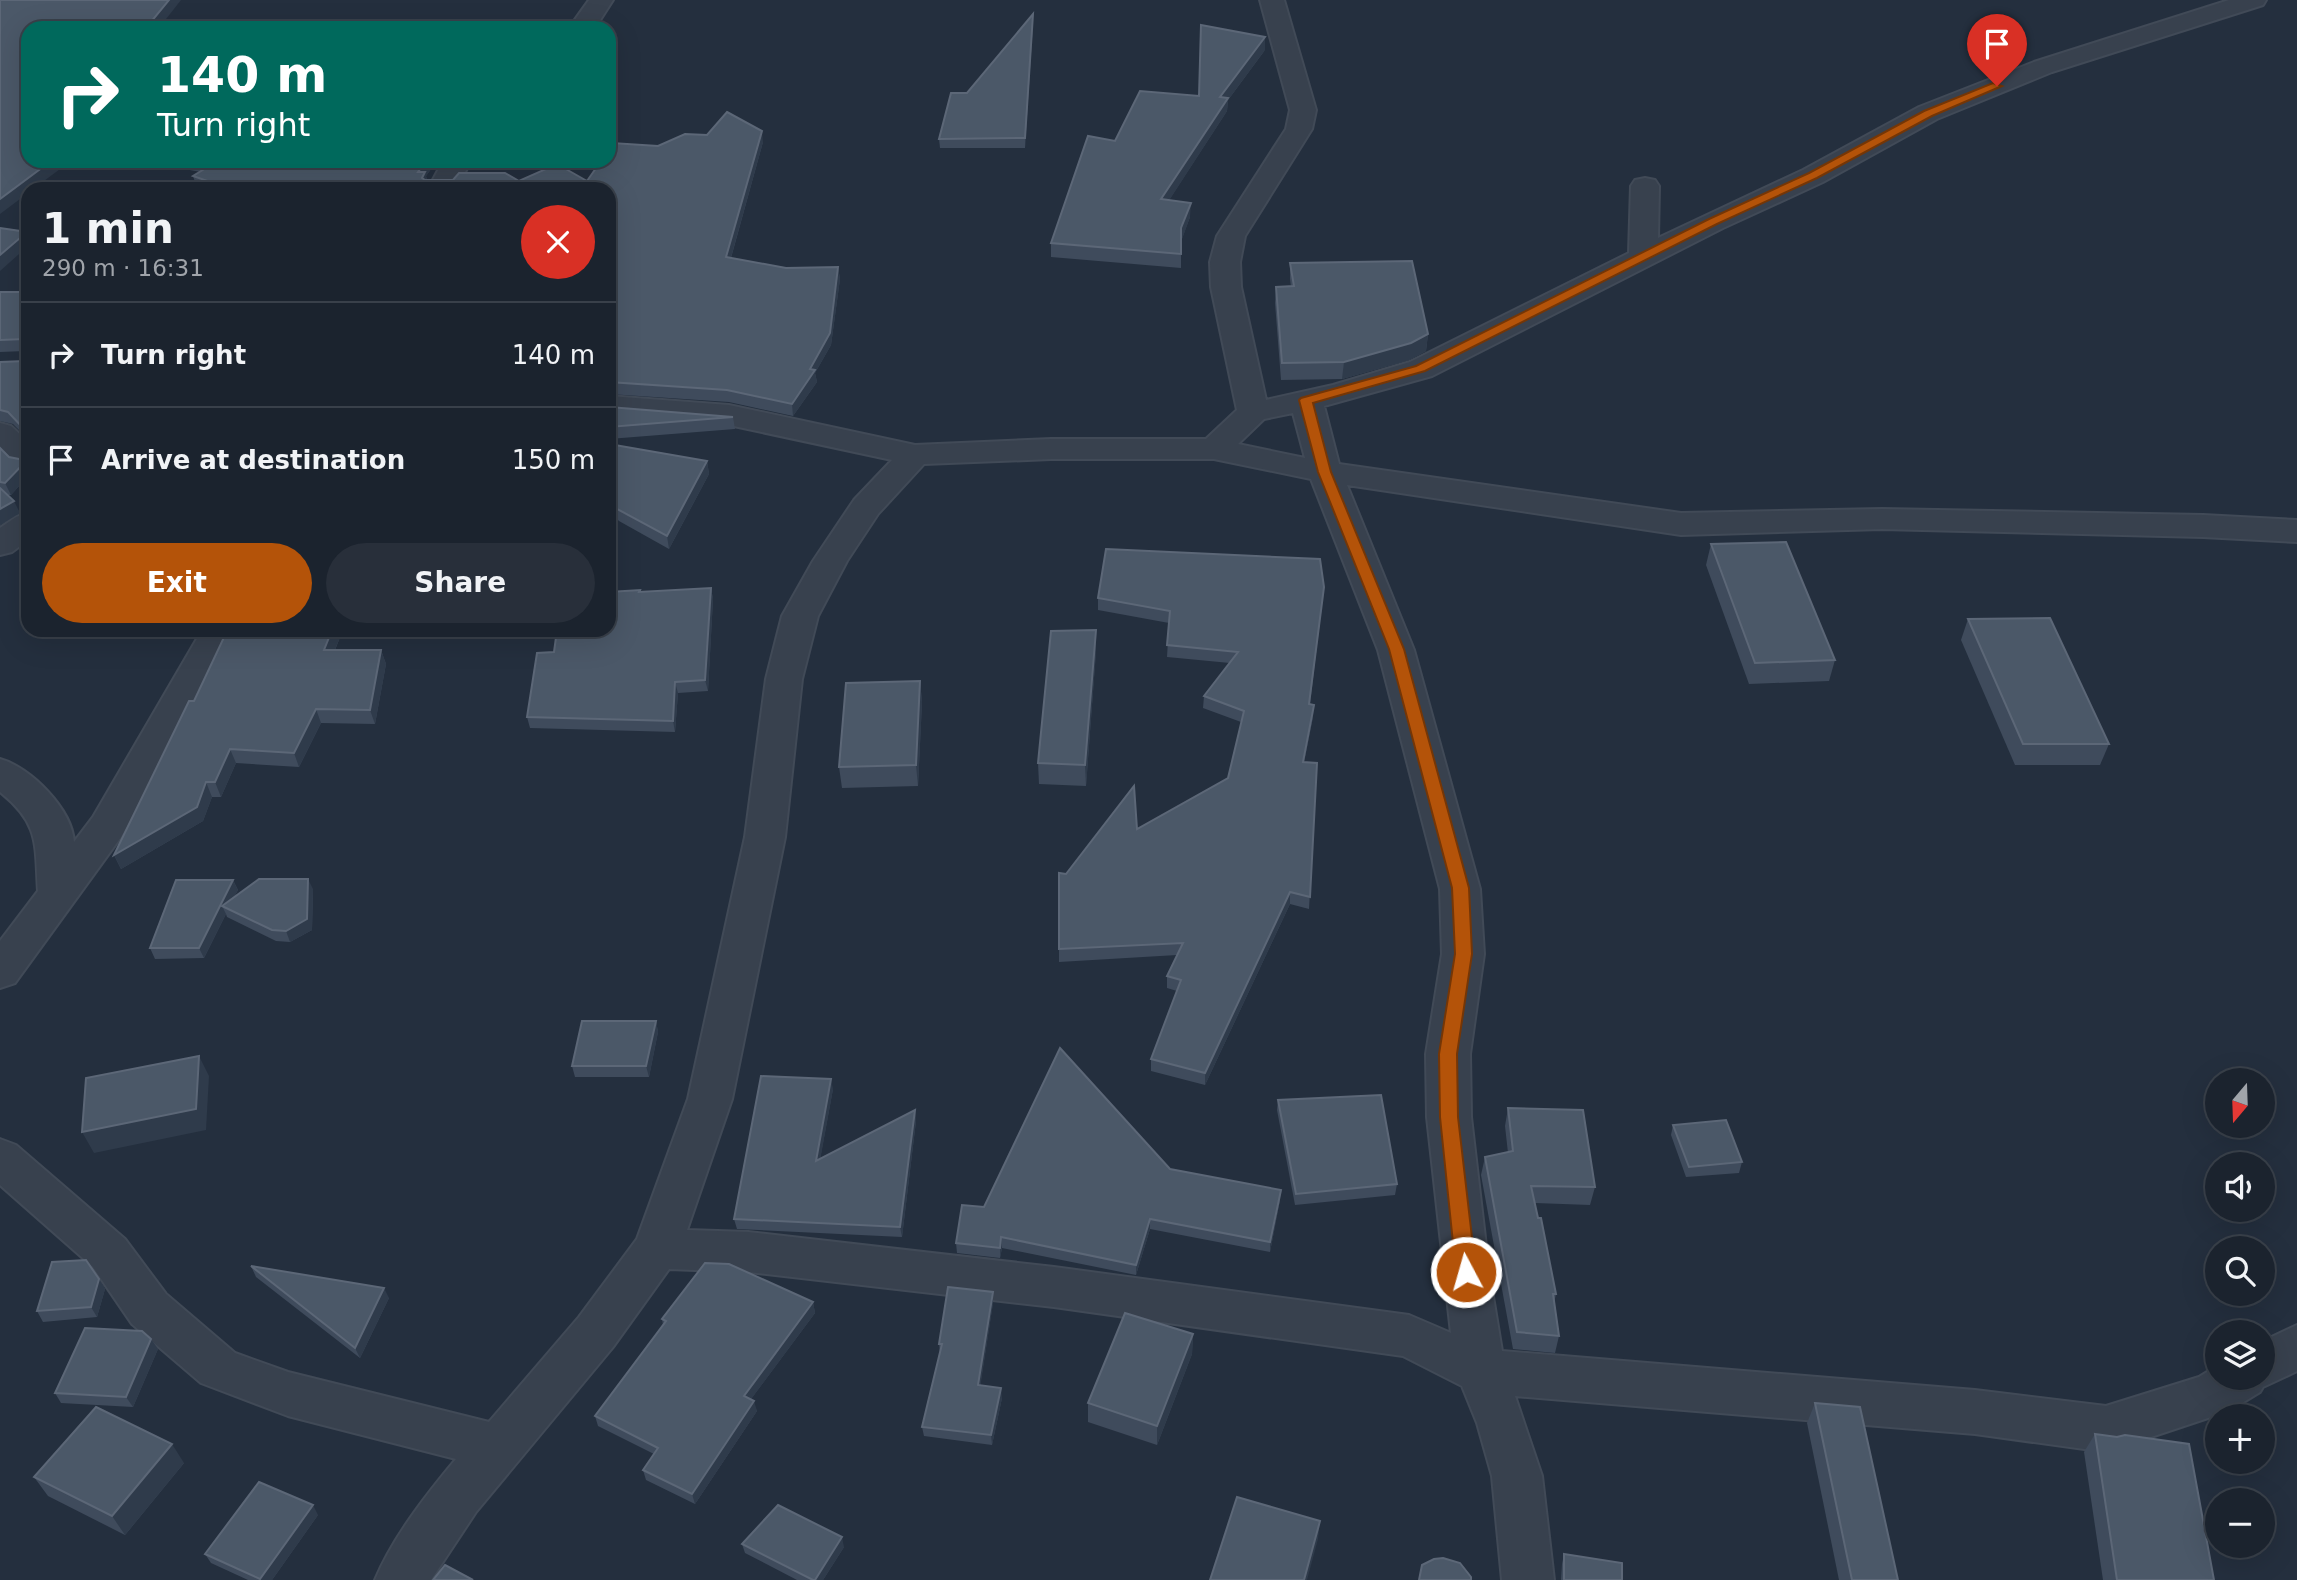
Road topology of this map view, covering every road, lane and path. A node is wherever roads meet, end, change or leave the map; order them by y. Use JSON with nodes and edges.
{"nodes":[{"id":1,"x":601,"y":0,"type":"edge"},
{"id":2,"x":1272,"y":0,"type":"edge"},
{"id":3,"x":2253,"y":0,"type":"edge"},
{"id":4,"x":587,"y":21,"type":"edge"},
{"id":5,"x":1645,"y":186,"type":"dead end"},
{"id":6,"x":1643,"y":257,"type":"junction"},
{"id":7,"x":1306,"y":400,"type":"junction"},
{"id":8,"x":616,"y":407,"type":"edge"},
{"id":9,"x":1253,"y":412,"type":"junction"},
{"id":10,"x":0,"y":433,"type":"edge"},
{"id":11,"x":1214,"y":449,"type":"junction"},
{"id":12,"x":21,"y":453,"type":"edge"},
{"id":13,"x":915,"y":455,"type":"junction"},
{"id":14,"x":1325,"y":472,"type":"junction"},
{"id":15,"x":21,"y":529,"type":"edge"},
{"id":16,"x":2297,"y":531,"type":"edge"},
{"id":17,"x":0,"y":544,"type":"edge"},
{"id":18,"x":216,"y":637,"type":"edge"},
{"id":19,"x":0,"y":772,"type":"edge"},
{"id":20,"x":58,"y":893,"type":"junction"},
{"id":21,"x":0,"y":972,"type":"edge"},
{"id":22,"x":0,"y":1158,"type":"edge"},
{"id":23,"x":657,"y":1249,"type":"junction"},
{"id":24,"x":2297,"y":1346,"type":"edge"},
{"id":25,"x":2275,"y":1359,"type":"edge"},
{"id":26,"x":1481,"y":1371,"type":"junction"},
{"id":27,"x":2221,"y":1390,"type":"edge"},
{"id":28,"x":498,"y":1447,"type":"junction"},
{"id":29,"x":401,"y":1580,"type":"edge"},
{"id":30,"x":1528,"y":1580,"type":"edge"}],
"edges":[{"from":1,"to":4,"type":"street"},
{"from":2,"to":9,"type":"street"},
{"from":3,"to":6,"type":"street"},
{"from":5,"to":6,"type":"street"},
{"from":6,"to":7,"type":"street"},
{"from":7,"to":9,"type":"street"},
{"from":7,"to":14,"type":"street"},
{"from":8,"to":13,"type":"street"},
{"from":9,"to":11,"type":"street"},
{"from":10,"to":12,"type":"street"},
{"from":11,"to":13,"type":"street"},
{"from":11,"to":14,"type":"street"},
{"from":13,"to":23,"type":"street"},
{"from":14,"to":16,"type":"street"},
{"from":14,"to":26,"type":"street"},
{"from":15,"to":17,"type":"street"},
{"from":18,"to":20,"type":"street"},
{"from":19,"to":20,"type":"street"},
{"from":20,"to":21,"type":"street"},
{"from":22,"to":28,"type":"street"},
{"from":23,"to":26,"type":"street"},
{"from":23,"to":28,"type":"street"},
{"from":24,"to":25,"type":"street"},
{"from":26,"to":27,"type":"street"},
{"from":26,"to":30,"type":"street"},
{"from":28,"to":29,"type":"street"}]}
